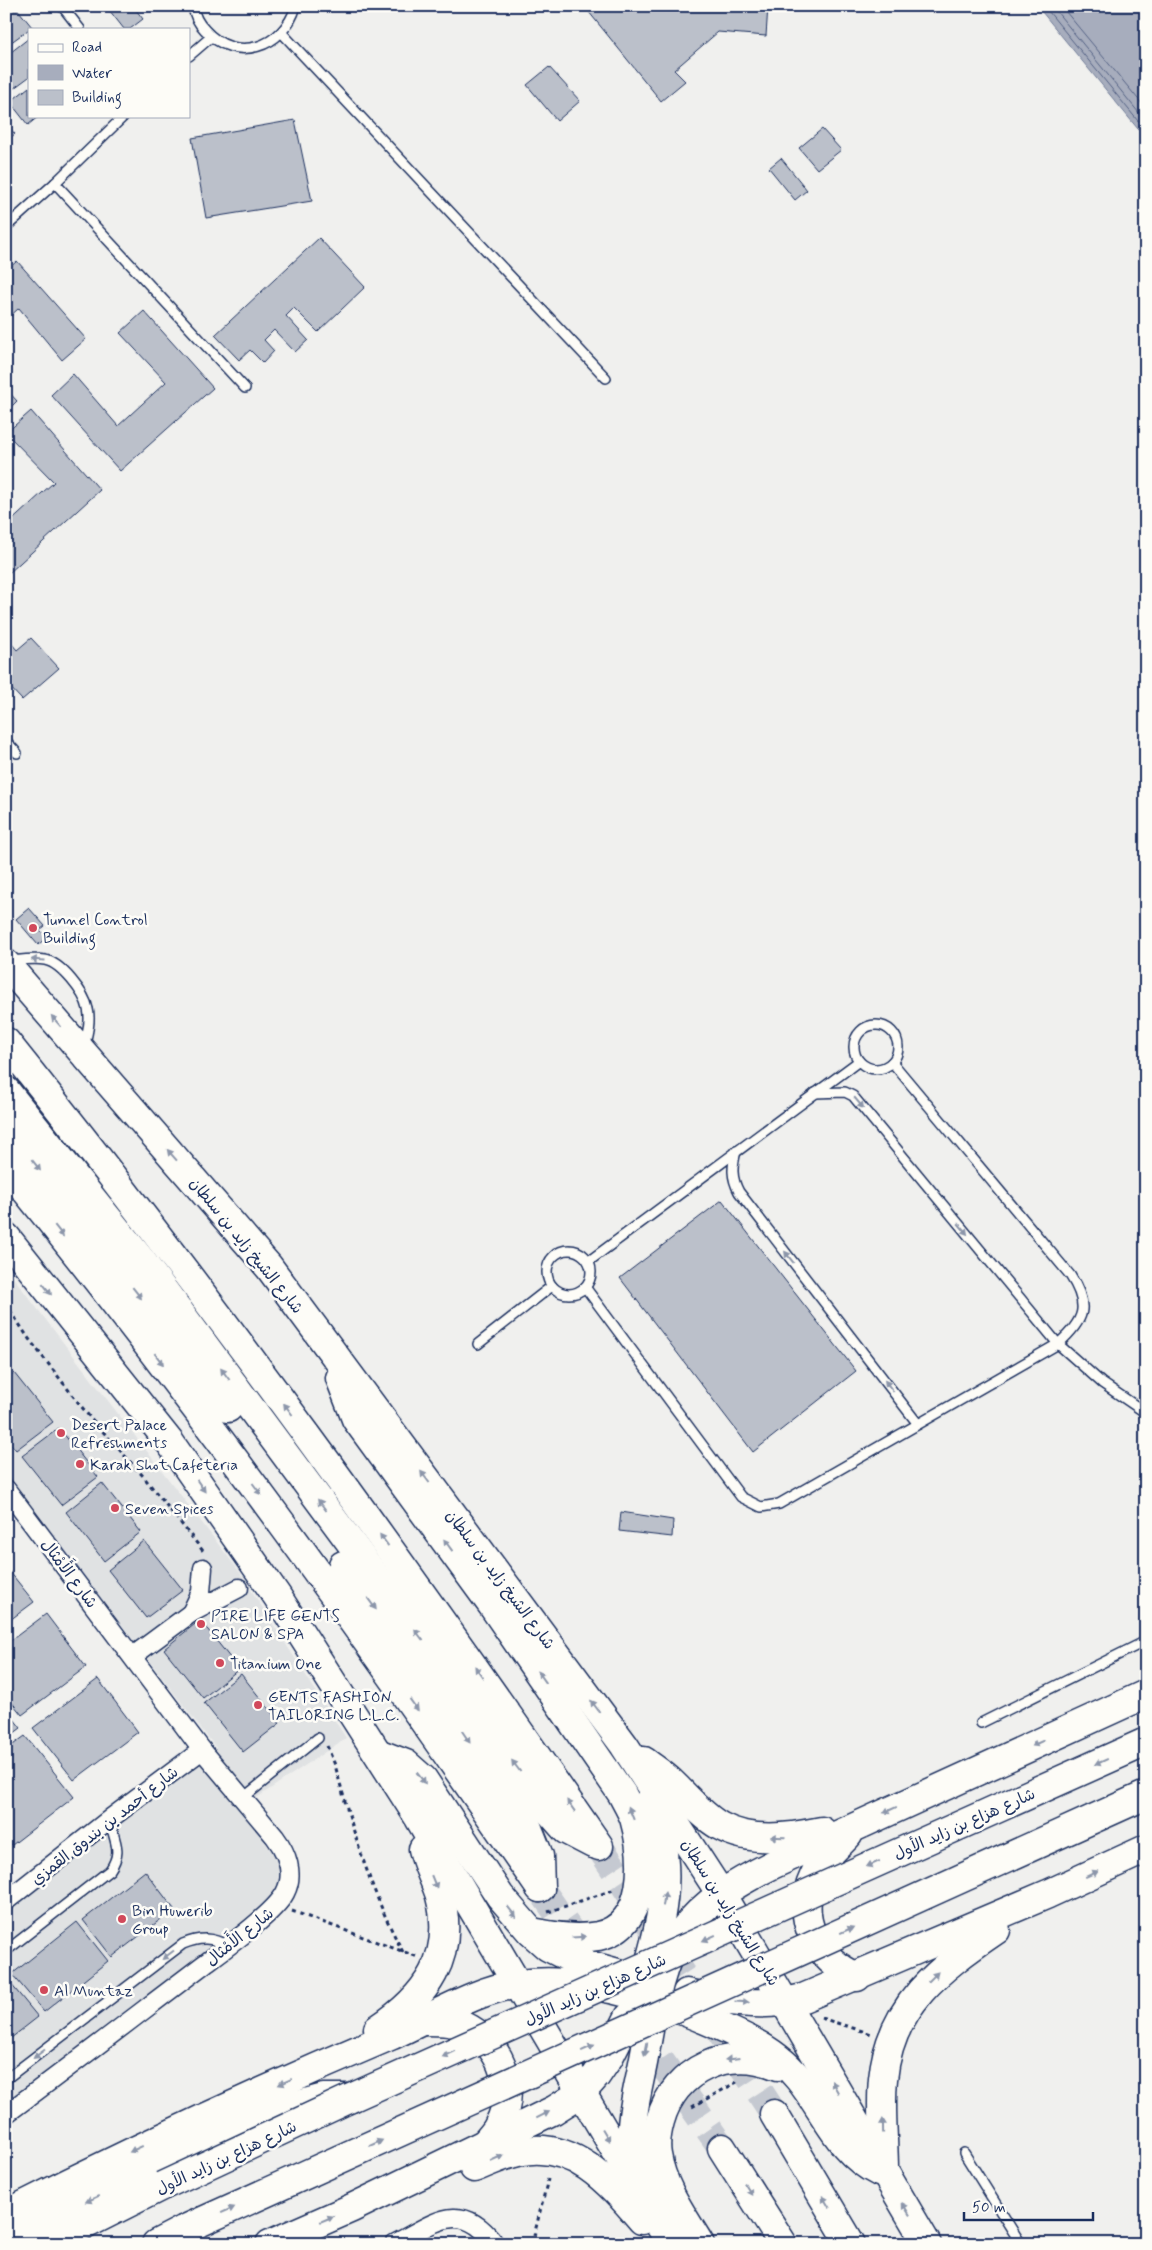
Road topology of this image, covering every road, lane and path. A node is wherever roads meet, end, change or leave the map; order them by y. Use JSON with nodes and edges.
{"nodes":[{"id":1,"x":62,"y":6,"type":"edge"},
{"id":2,"x":193,"y":6,"type":"edge"},
{"id":3,"x":296,"y":6,"type":"edge"},
{"id":4,"x":79,"y":28,"type":"edge"},
{"id":5,"x":282,"y":33,"type":"junction"},
{"id":6,"x":211,"y":37,"type":"junction"},
{"id":7,"x":190,"y":55,"type":"edge"},
{"id":8,"x":122,"y":118,"type":"edge"},
{"id":9,"x":55,"y":183,"type":"junction"},
{"id":10,"x":6,"y":227,"type":"edge"},
{"id":11,"x":606,"y":378,"type":"dead end"},
{"id":12,"x":245,"y":388,"type":"dead end"},
{"id":13,"x":6,"y":741,"type":"edge"},
{"id":14,"x":17,"y":753,"type":"dead end"},
{"id":15,"x":6,"y":962,"type":"edge"},
{"id":16,"x":6,"y":1042,"type":"edge"},
{"id":17,"x":84,"y":1053,"type":"junction"},
{"id":18,"x":858,"y":1061,"type":"junction"},
{"id":19,"x":892,"y":1062,"type":"junction"},
{"id":20,"x":6,"y":1091,"type":"edge"},
{"id":21,"x":815,"y":1093,"type":"junction"},
{"id":22,"x":6,"y":1127,"type":"edge"},
{"id":23,"x":736,"y":1151,"type":"junction"},
{"id":24,"x":6,"y":1166,"type":"edge"},
{"id":25,"x":6,"y":1237,"type":"edge"},
{"id":26,"x":589,"y":1261,"type":"junction"},
{"id":27,"x":552,"y":1286,"type":"junction"},
{"id":28,"x":585,"y":1287,"type":"junction"},
{"id":29,"x":6,"y":1304,"type":"edge"},
{"id":30,"x":325,"y":1342,"type":"junction"},
{"id":31,"x":478,"y":1344,"type":"dead end"},
{"id":32,"x":1058,"y":1344,"type":"junction"},
{"id":33,"x":52,"y":1369,"type":"junction"},
{"id":34,"x":48,"y":1373,"type":"dead end"},
{"id":35,"x":1146,"y":1413,"type":"edge"},
{"id":36,"x":918,"y":1424,"type":"junction"},
{"id":37,"x":6,"y":1489,"type":"edge"},
{"id":38,"x":206,"y":1563,"type":"joint"},
{"id":39,"x":239,"y":1588,"type":"dead end"},
{"id":40,"x":191,"y":1613,"type":"junction"},
{"id":41,"x":1146,"y":1641,"type":"edge"},
{"id":42,"x":133,"y":1656,"type":"junction"},
{"id":43,"x":1146,"y":1694,"type":"edge"},
{"id":44,"x":981,"y":1723,"type":"dead end"},
{"id":45,"x":318,"y":1738,"type":"joint"},
{"id":46,"x":1146,"y":1742,"type":"edge"},
{"id":47,"x":624,"y":1745,"type":"junction"},
{"id":48,"x":202,"y":1750,"type":"junction"},
{"id":49,"x":380,"y":1754,"type":"junction"},
{"id":50,"x":1146,"y":1795,"type":"edge"},
{"id":51,"x":242,"y":1798,"type":"junction"},
{"id":52,"x":111,"y":1818,"type":"junction"},
{"id":53,"x":419,"y":1818,"type":"junction"},
{"id":54,"x":860,"y":1824,"type":"junction"},
{"id":55,"x":1146,"y":1849,"type":"edge"},
{"id":56,"x":622,"y":1887,"type":"dead end"},
{"id":57,"x":721,"y":1894,"type":"junction"},
{"id":58,"x":1048,"y":1894,"type":"junction"},
{"id":59,"x":6,"y":1901,"type":"edge"},
{"id":60,"x":278,"y":1905,"type":"junction"},
{"id":61,"x":538,"y":1923,"type":"junction"},
{"id":62,"x":228,"y":1946,"type":"junction"},
{"id":63,"x":6,"y":1951,"type":"edge"},
{"id":64,"x":403,"y":1952,"type":"junction"},
{"id":65,"x":425,"y":1960,"type":"dead end"},
{"id":66,"x":857,"y":1977,"type":"junction"},
{"id":67,"x":516,"y":1984,"type":"junction"},
{"id":68,"x":649,"y":1990,"type":"junction"},
{"id":69,"x":786,"y":2003,"type":"junction"},
{"id":70,"x":815,"y":2017,"type":"dead end"},
{"id":71,"x":425,"y":2021,"type":"junction"},
{"id":72,"x":880,"y":2037,"type":"dead end"},
{"id":73,"x":329,"y":2062,"type":"junction"},
{"id":74,"x":795,"y":2075,"type":"junction"},
{"id":75,"x":6,"y":2079,"type":"edge"},
{"id":76,"x":737,"y":2081,"type":"dead end"},
{"id":77,"x":581,"y":2093,"type":"junction"},
{"id":78,"x":685,"y":2111,"type":"dead end"},
{"id":79,"x":6,"y":2114,"type":"edge"},
{"id":80,"x":774,"y":2114,"type":"tunnel mouth"},
{"id":81,"x":484,"y":2145,"type":"junction"},
{"id":82,"x":722,"y":2148,"type":"tunnel mouth"},
{"id":83,"x":964,"y":2153,"type":"dead end"},
{"id":84,"x":884,"y":2175,"type":"junction"},
{"id":85,"x":157,"y":2179,"type":"junction"},
{"id":86,"x":548,"y":2179,"type":"dead end"},
{"id":87,"x":352,"y":2208,"type":"junction"},
{"id":88,"x":6,"y":2214,"type":"edge"},
{"id":89,"x":6,"y":2239,"type":"edge"},
{"id":90,"x":47,"y":2244,"type":"edge"},
{"id":91,"x":156,"y":2244,"type":"edge"},
{"id":92,"x":270,"y":2244,"type":"edge"},
{"id":93,"x":394,"y":2244,"type":"edge"},
{"id":94,"x":495,"y":2244,"type":"edge"},
{"id":95,"x":532,"y":2244,"type":"edge"},
{"id":96,"x":670,"y":2244,"type":"edge"},
{"id":97,"x":700,"y":2244,"type":"edge"},
{"id":98,"x":783,"y":2244,"type":"edge"},
{"id":99,"x":851,"y":2244,"type":"edge"},
{"id":100,"x":927,"y":2244,"type":"edge"},
{"id":101,"x":1021,"y":2244,"type":"edge"}],
"edges":[{"from":1,"to":4,"type":"lane"},
{"from":2,"to":6,"type":"lane"},
{"from":3,"to":5,"type":"lane"},
{"from":5,"to":6,"type":"lane"},
{"from":5,"to":11,"type":"lane"},
{"from":6,"to":7,"type":"lane"},
{"from":8,"to":9,"type":"lane"},
{"from":9,"to":10,"type":"lane"},
{"from":9,"to":12,"type":"lane"},
{"from":13,"to":14,"type":"lane"},
{"from":17,"to":15,"type":"main road","name":"شارع الشيخ زايد بن سلطان","one_way":true},
{"from":17,"to":15,"type":"lane","one_way":true},
{"from":16,"to":20,"type":"main road"},
{"from":30,"to":17,"type":"main road","name":"شارع الشيخ زايد بن سلطان","one_way":true},
{"from":18,"to":19,"type":"lane"},
{"from":18,"to":19,"type":"lane"},
{"from":18,"to":21,"type":"lane"},
{"from":19,"to":32,"type":"lane"},
{"from":21,"to":23,"type":"lane"},
{"from":21,"to":32,"type":"lane","one_way":true},
{"from":22,"to":24,"type":"main road"},
{"from":23,"to":26,"type":"lane"},
{"from":36,"to":23,"type":"lane","one_way":true},
{"from":25,"to":49,"type":"main road","one_way":true},
{"from":26,"to":27,"type":"lane"},
{"from":26,"to":28,"type":"lane"},
{"from":27,"to":28,"type":"lane"},
{"from":27,"to":31,"type":"lane"},
{"from":28,"to":36,"type":"lane"},
{"from":29,"to":33,"type":"path"},
{"from":47,"to":30,"type":"main road","name":"شارع الشيخ زايد بن سلطان","one_way":true},
{"from":61,"to":30,"type":"main road","one_way":true},
{"from":32,"to":35,"type":"lane"},
{"from":32,"to":36,"type":"lane"},
{"from":33,"to":34,"type":"path"},
{"from":33,"to":38,"type":"path"},
{"from":37,"to":42,"type":"street","name":"شارع الأَمْثال"},
{"from":38,"to":40,"type":"street"},
{"from":39,"to":40,"type":"street"},
{"from":40,"to":42,"type":"street"},
{"from":41,"to":44,"type":"lane"},
{"from":42,"to":48,"type":"street","name":"شارع الأَمْثال"},
{"from":43,"to":54,"type":"main road","one_way":true},
{"from":45,"to":51,"type":"lane"},
{"from":45,"to":64,"type":"path"},
{"from":46,"to":85,"type":"main road","name":"شارع هزاع بن زايد الأول","one_way":true,"bridge":true},
{"from":54,"to":47,"type":"main road","one_way":true},
{"from":47,"to":57,"type":"main road","name":"شارع الشيخ زايد بن سلطان"},
{"from":68,"to":47,"type":"main road","one_way":true},
{"from":48,"to":51,"type":"street","name":"شارع الأَمْثال"},
{"from":48,"to":52,"type":"street","name":"شارع أحمد بن بندوق القمزي"},
{"from":49,"to":53,"type":"main road"},
{"from":49,"to":61,"type":"main road","one_way":true},
{"from":91,"to":50,"type":"main road","one_way":true,"bridge":true},
{"from":51,"to":60,"type":"street","name":"شارع الأَمْثال"},
{"from":52,"to":59,"type":"street","name":"شارع أحمد بن بندوق القمزي"},
{"from":52,"to":63,"type":"lane"},
{"from":53,"to":67,"type":"main road"},
{"from":53,"to":73,"type":"main road","one_way":true},
{"from":54,"to":57,"type":"main road"},
{"from":54,"to":66,"type":"main road"},
{"from":58,"to":55,"type":"main road","one_way":true},
{"from":56,"to":61,"type":"path"},
{"from":57,"to":68,"type":"main road"},
{"from":57,"to":69,"type":"main road","name":"شارع الشيخ زايد بن سلطان"},
{"from":58,"to":66,"type":"main road"},
{"from":84,"to":58,"type":"main road","one_way":true},
{"from":60,"to":62,"type":"street","name":"شارع الأَمْثال"},
{"from":60,"to":64,"type":"path"},
{"from":61,"to":68,"type":"main road"},
{"from":62,"to":75,"type":"lane","one_way":true},
{"from":62,"to":79,"type":"street","name":"شارع الأَمْثال"},
{"from":64,"to":65,"type":"path"},
{"from":66,"to":69,"type":"main road"},
{"from":67,"to":68,"type":"main road"},
{"from":67,"to":71,"type":"main road"},
{"from":67,"to":77,"type":"main road"},
{"from":68,"to":69,"type":"main road","one_way":true},
{"from":68,"to":74,"type":"main road"},
{"from":68,"to":77,"type":"main road"},
{"from":68,"to":96,"type":"main road","one_way":true},
{"from":84,"to":69,"type":"main road","name":"شارع الشيخ زايد بن سلطان","one_way":true},
{"from":70,"to":72,"type":"path"},
{"from":71,"to":73,"type":"main road"},
{"from":71,"to":81,"type":"main road"},
{"from":73,"to":88,"type":"main road","one_way":true},
{"from":74,"to":84,"type":"main road"},
{"from":74,"to":97,"type":"main road","one_way":true},
{"from":76,"to":78,"type":"path"},
{"from":81,"to":77,"type":"main road","one_way":true},
{"from":77,"to":96,"type":"main road","one_way":true},
{"from":99,"to":80,"type":"main road","one_way":true},
{"from":81,"to":87,"type":"main road"},
{"from":82,"to":98,"type":"main road","one_way":true},
{"from":83,"to":101,"type":"lane"},
{"from":100,"to":84,"type":"main road","name":"شارع الشيخ زايد بن سلطان","one_way":true},
{"from":85,"to":89,"type":"main road","one_way":true},
{"from":85,"to":90,"type":"main road","name":"شارع هزاع بن زايد الأول"},
{"from":86,"to":95,"type":"path"},
{"from":92,"to":87,"type":"main road","one_way":true},
{"from":87,"to":96,"type":"main road","one_way":true},
{"from":93,"to":94,"type":"street"}]}
